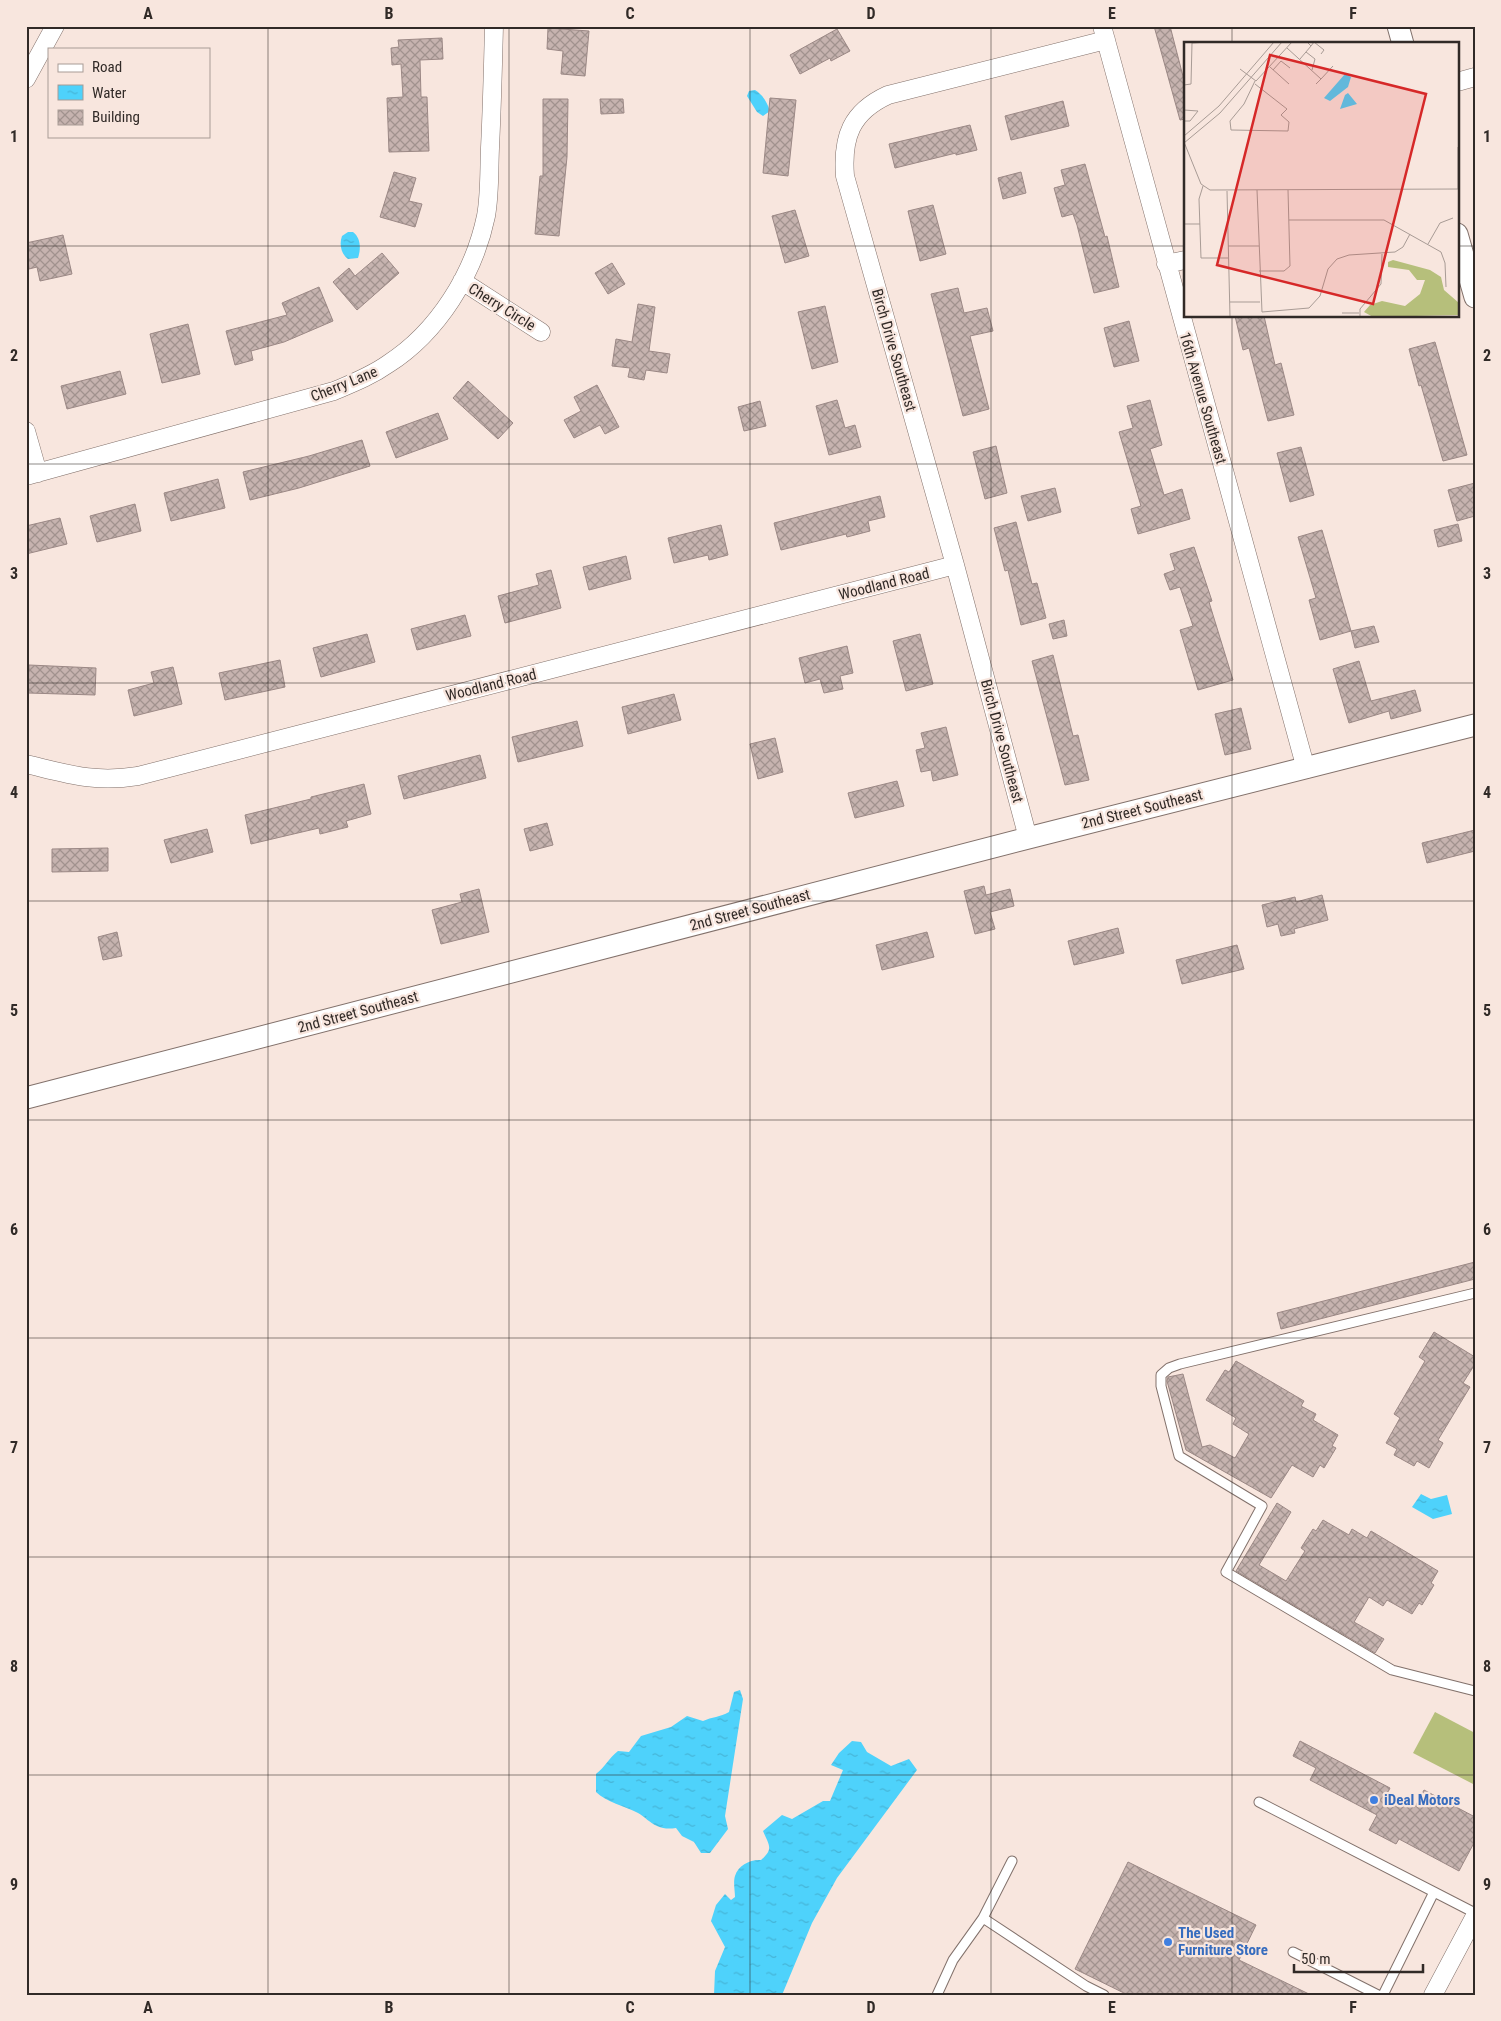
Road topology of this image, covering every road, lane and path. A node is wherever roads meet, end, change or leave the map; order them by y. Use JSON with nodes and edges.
{"nodes":[{"id":1,"x":55,"y":26,"type":"edge"},
{"id":2,"x":494,"y":26,"type":"edge"},
{"id":3,"x":1398,"y":26,"type":"edge"},
{"id":4,"x":1104,"y":33,"type":"edge"},
{"id":5,"x":1402,"y":42,"type":"edge"},
{"id":6,"x":1475,"y":77,"type":"edge"},
{"id":7,"x":26,"y":79,"type":"edge"},
{"id":8,"x":1458,"y":82,"type":"edge"},
{"id":9,"x":1458,"y":238,"type":"edge"},
{"id":10,"x":1184,"y":260,"type":"edge"},
{"id":11,"x":1166,"y":264,"type":"junction"},
{"id":12,"x":462,"y":281,"type":"junction"},
{"id":13,"x":1475,"y":297,"type":"edge"},
{"id":14,"x":541,"y":332,"type":"dead end"},
{"id":15,"x":26,"y":431,"type":"edge"},
{"id":16,"x":32,"y":474,"type":"edge"},
{"id":17,"x":955,"y":565,"type":"junction"},
{"id":18,"x":1475,"y":725,"type":"edge"},
{"id":19,"x":26,"y":764,"type":"edge"},
{"id":20,"x":1306,"y":769,"type":"junction"},
{"id":21,"x":1028,"y":838,"type":"junction"},
{"id":22,"x":26,"y":1098,"type":"edge"},
{"id":23,"x":1475,"y":1293,"type":"edge"},
{"id":24,"x":1475,"y":1691,"type":"edge"},
{"id":25,"x":1259,"y":1802,"type":"dead end"},
{"id":26,"x":1012,"y":1861,"type":"dead end"},
{"id":27,"x":1434,"y":1892,"type":"junction"},
{"id":28,"x":1475,"y":1915,"type":"edge"},
{"id":29,"x":983,"y":1918,"type":"junction"},
{"id":30,"x":1293,"y":1952,"type":"dead end"},
{"id":31,"x":1086,"y":1986,"type":"junction"},
{"id":32,"x":937,"y":1995,"type":"edge"},
{"id":33,"x":1082,"y":1995,"type":"edge"},
{"id":34,"x":1104,"y":1995,"type":"edge"},
{"id":35,"x":1378,"y":1995,"type":"edge"},
{"id":36,"x":1382,"y":1995,"type":"edge"},
{"id":37,"x":1433,"y":1995,"type":"edge"}],
"edges":[{"from":1,"to":7,"type":"street"},
{"from":2,"to":12,"type":"street","name":"Cherry Lane"},
{"from":3,"to":5,"type":"street"},
{"from":4,"to":11,"type":"street","name":"16th Avenue Southeast"},
{"from":4,"to":17,"type":"street","name":"Birch Drive Southeast"},
{"from":6,"to":8,"type":"street"},
{"from":9,"to":13,"type":"street"},
{"from":10,"to":11,"type":"street"},
{"from":11,"to":20,"type":"street","name":"16th Avenue Southeast"},
{"from":12,"to":14,"type":"street","name":"Cherry Circle"},
{"from":12,"to":16,"type":"street","name":"Cherry Lane"},
{"from":15,"to":16,"type":"street"},
{"from":17,"to":19,"type":"street","name":"Woodland Road"},
{"from":17,"to":21,"type":"street","name":"Birch Drive Southeast"},
{"from":18,"to":20,"type":"street","name":"2nd Street Southeast"},
{"from":20,"to":21,"type":"street","name":"2nd Street Southeast"},
{"from":21,"to":22,"type":"street","name":"2nd Street Southeast"},
{"from":23,"to":24,"type":"lane"},
{"from":25,"to":27,"type":"lane"},
{"from":26,"to":29,"type":"lane"},
{"from":27,"to":28,"type":"lane"},
{"from":27,"to":36,"type":"lane"},
{"from":28,"to":37,"type":"street"},
{"from":29,"to":31,"type":"lane"},
{"from":29,"to":32,"type":"lane"},
{"from":30,"to":35,"type":"lane"},
{"from":31,"to":33,"type":"lane"},
{"from":31,"to":34,"type":"lane"}]}
